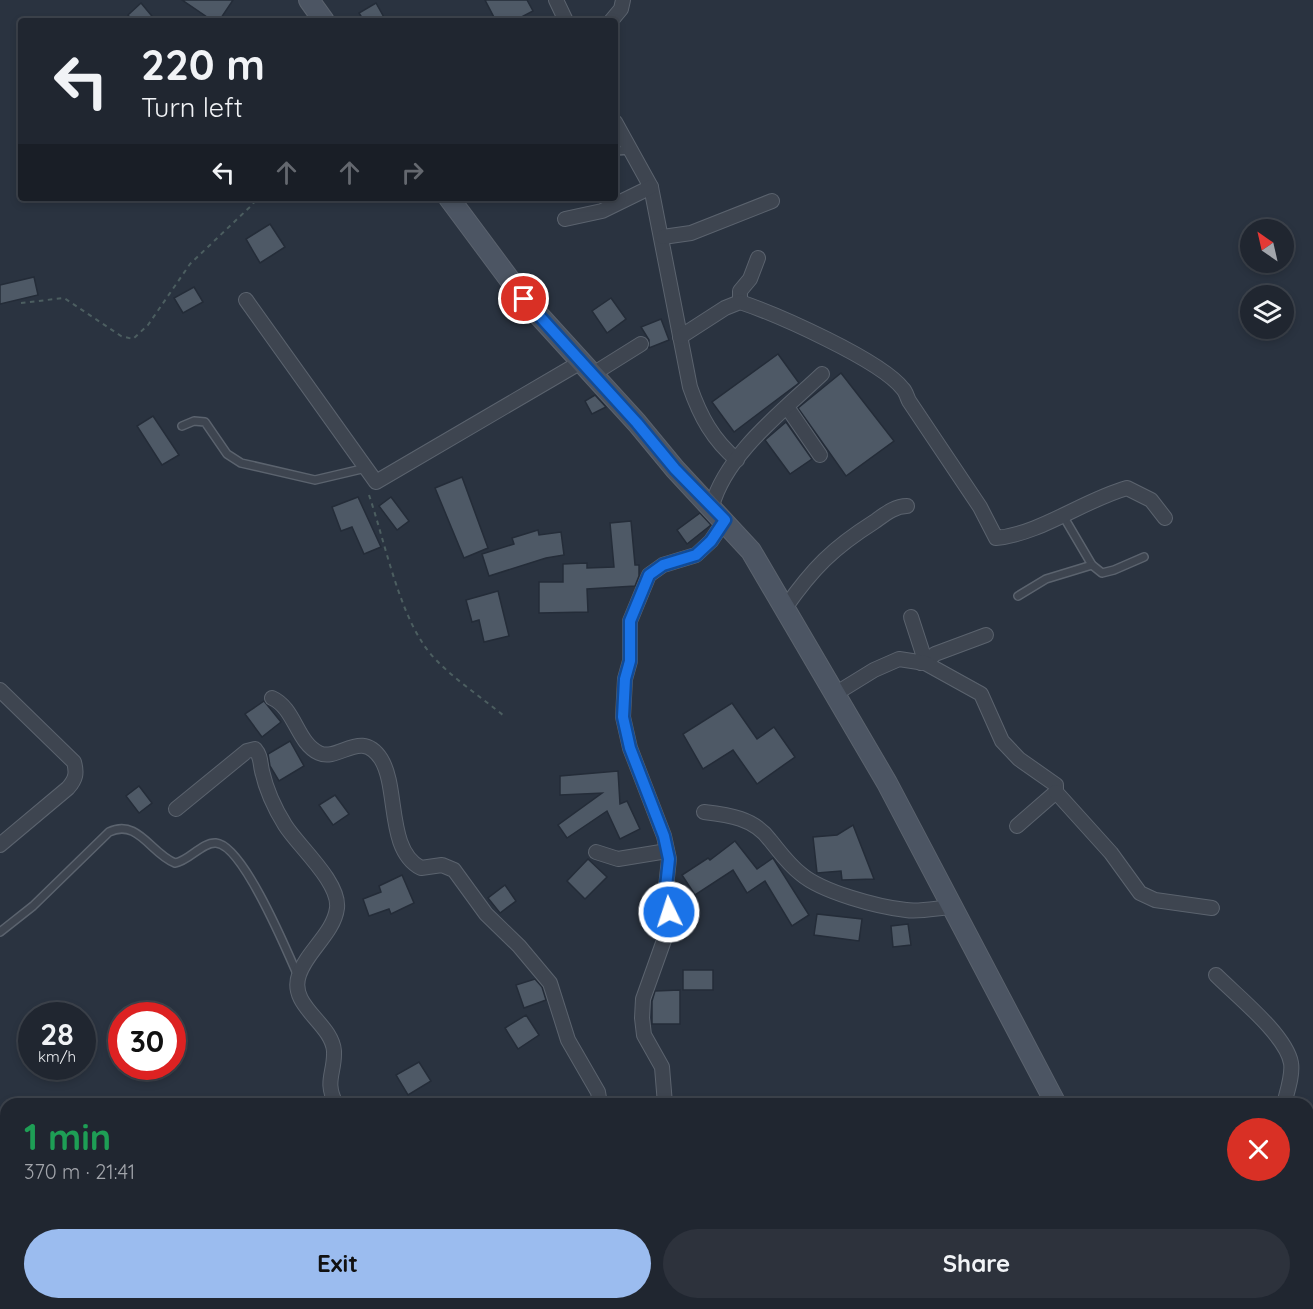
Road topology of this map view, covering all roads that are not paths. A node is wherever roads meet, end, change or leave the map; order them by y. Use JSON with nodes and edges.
{"nodes":[{"id":1,"x":309,"y":0,"type":"edge"},
{"id":2,"x":556,"y":0,"type":"edge"},
{"id":3,"x":623,"y":0,"type":"edge"},
{"id":4,"x":322,"y":18,"type":"edge"},
{"id":5,"x":565,"y":18,"type":"edge"},
{"id":6,"x":614,"y":18,"type":"edge"},
{"id":7,"x":618,"y":127,"type":"edge"},
{"id":8,"x":632,"y":150,"type":"junction"},
{"id":9,"x":618,"y":151,"type":"edge"},
{"id":10,"x":651,"y":187,"type":"junction"},
{"id":11,"x":451,"y":201,"type":"edge"},
{"id":12,"x":772,"y":201,"type":"dead end"},
{"id":13,"x":565,"y":219,"type":"dead end"},
{"id":14,"x":663,"y":237,"type":"junction"},
{"id":15,"x":758,"y":258,"type":"dead end"},
{"id":16,"x":246,"y":300,"type":"dead end"},
{"id":17,"x":740,"y":302,"type":"junction"},
{"id":18,"x":680,"y":337,"type":"junction"},
{"id":19,"x":641,"y":344,"type":"dead end"},
{"id":20,"x":587,"y":368,"type":"junction"},
{"id":21,"x":822,"y":374,"type":"dead end"},
{"id":22,"x":787,"y":407,"type":"junction"},
{"id":23,"x":182,"y":426,"type":"dead end"},
{"id":24,"x":820,"y":455,"type":"dead end"},
{"id":25,"x":737,"y":460,"type":"junction"},
{"id":26,"x":366,"y":468,"type":"junction"},
{"id":27,"x":906,"y":506,"type":"dead end"},
{"id":28,"x":718,"y":513,"type":"junction"},
{"id":29,"x":1062,"y":514,"type":"junction"},
{"id":30,"x":1165,"y":518,"type":"dead end"},
{"id":31,"x":1144,"y":556,"type":"dead end"},
{"id":32,"x":1092,"y":565,"type":"junction"},
{"id":33,"x":1018,"y":596,"type":"dead end"},
{"id":34,"x":784,"y":608,"type":"junction"},
{"id":35,"x":911,"y":617,"type":"dead end"},
{"id":36,"x":986,"y":635,"type":"dead end"},
{"id":37,"x":923,"y":663,"type":"junction"},
{"id":38,"x":0,"y":690,"type":"edge"},
{"id":39,"x":835,"y":694,"type":"junction"},
{"id":40,"x":272,"y":698,"type":"dead end"},
{"id":41,"x":1056,"y":792,"type":"junction"},
{"id":42,"x":176,"y":809,"type":"dead end"},
{"id":43,"x":704,"y":812,"type":"dead end"},
{"id":44,"x":1017,"y":826,"type":"dead end"},
{"id":45,"x":0,"y":844,"type":"edge"},
{"id":46,"x":667,"y":851,"type":"junction"},
{"id":47,"x":596,"y":852,"type":"dead end"},
{"id":48,"x":952,"y":907,"type":"junction"},
{"id":49,"x":1212,"y":908,"type":"dead end"},
{"id":50,"x":0,"y":932,"type":"edge"},
{"id":51,"x":1216,"y":975,"type":"dead end"},
{"id":52,"x":298,"y":976,"type":"junction"},
{"id":53,"x":334,"y":1098,"type":"edge"},
{"id":54,"x":598,"y":1098,"type":"edge"},
{"id":55,"x":665,"y":1098,"type":"edge"},
{"id":56,"x":1053,"y":1098,"type":"edge"},
{"id":57,"x":1285,"y":1098,"type":"edge"}],
"edges":[{"from":1,"to":4,"type":"street"},
{"from":2,"to":5,"type":"street"},
{"from":3,"to":6,"type":"street"},
{"from":7,"to":8,"type":"street"},
{"from":8,"to":9,"type":"lane"},
{"from":8,"to":10,"type":"street"},
{"from":10,"to":13,"type":"street"},
{"from":10,"to":14,"type":"street"},
{"from":11,"to":20,"type":"street"},
{"from":12,"to":14,"type":"street"},
{"from":14,"to":18,"type":"street"},
{"from":15,"to":17,"type":"street"},
{"from":16,"to":26,"type":"street"},
{"from":17,"to":18,"type":"street"},
{"from":17,"to":29,"type":"street"},
{"from":18,"to":25,"type":"street"},
{"from":19,"to":20,"type":"street"},
{"from":20,"to":26,"type":"street"},
{"from":20,"to":28,"type":"street"},
{"from":21,"to":22,"type":"street"},
{"from":22,"to":24,"type":"street"},
{"from":22,"to":25,"type":"street"},
{"from":23,"to":26,"type":"lane"},
{"from":25,"to":28,"type":"street"},
{"from":27,"to":34,"type":"street"},
{"from":28,"to":34,"type":"street"},
{"from":28,"to":46,"type":"street"},
{"from":29,"to":30,"type":"street"},
{"from":29,"to":32,"type":"lane"},
{"from":31,"to":32,"type":"lane"},
{"from":32,"to":33,"type":"lane"},
{"from":34,"to":39,"type":"street"},
{"from":35,"to":37,"type":"street"},
{"from":36,"to":37,"type":"street"},
{"from":37,"to":39,"type":"street"},
{"from":37,"to":41,"type":"street"},
{"from":38,"to":45,"type":"street"},
{"from":39,"to":48,"type":"street"},
{"from":40,"to":54,"type":"street"},
{"from":41,"to":44,"type":"street"},
{"from":41,"to":49,"type":"street"},
{"from":42,"to":52,"type":"street"},
{"from":43,"to":48,"type":"street"},
{"from":46,"to":47,"type":"street"},
{"from":46,"to":55,"type":"street"},
{"from":48,"to":56,"type":"street"},
{"from":50,"to":52,"type":"lane"},
{"from":51,"to":57,"type":"street"},
{"from":52,"to":53,"type":"street"}]}
